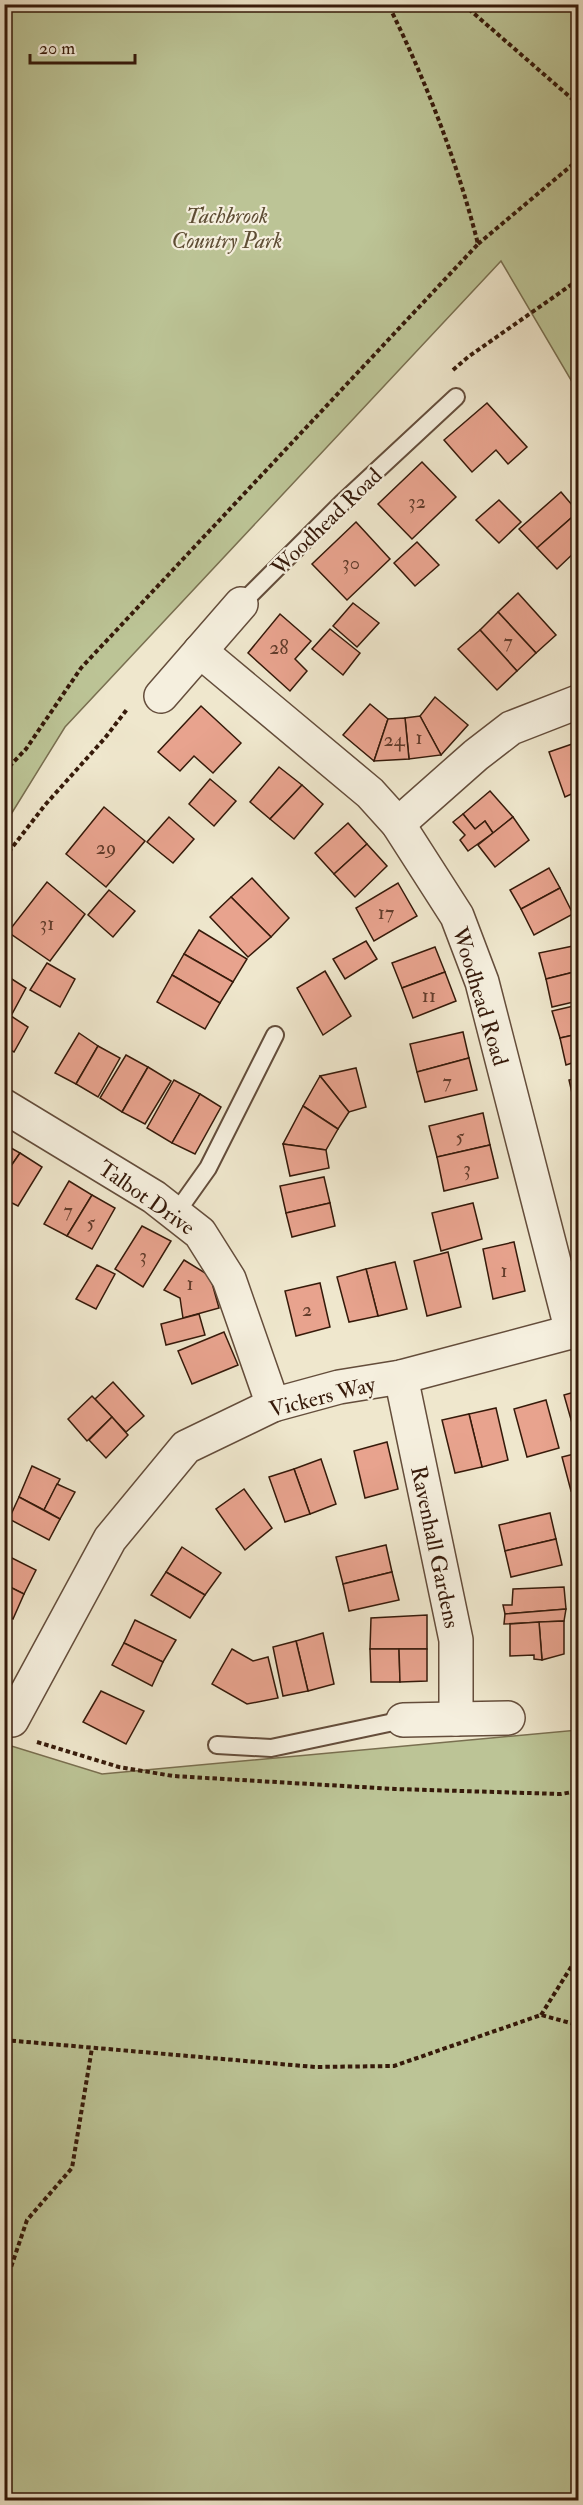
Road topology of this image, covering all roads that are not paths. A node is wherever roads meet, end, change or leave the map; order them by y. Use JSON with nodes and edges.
{"nodes":[{"id":1,"x":456,"y":397,"type":"dead end"},
{"id":2,"x":241,"y":604,"type":"joint"},
{"id":3,"x":200,"y":651,"type":"junction"},
{"id":4,"x":162,"y":696,"type":"dead end"},
{"id":5,"x":579,"y":702,"type":"edge"},
{"id":6,"x":398,"y":824,"type":"junction"},
{"id":7,"x":275,"y":1035,"type":"dead end"},
{"id":8,"x":16,"y":1112,"type":"edge"},
{"id":9,"x":176,"y":1214,"type":"junction"},
{"id":10,"x":575,"y":1331,"type":"edge"},
{"id":11,"x":401,"y":1377,"type":"junction"},
{"id":12,"x":273,"y":1405,"type":"junction"},
{"id":13,"x":4,"y":1717,"type":"edge"},
{"id":14,"x":508,"y":1718,"type":"dead end"},
{"id":15,"x":456,"y":1719,"type":"junction"},
{"id":16,"x":403,"y":1720,"type":"joint"},
{"id":17,"x":217,"y":1745,"type":"dead end"}],
"edges":[{"from":1,"to":2,"type":"lane","name":"Woodhead Road"},
{"from":2,"to":3,"type":"street","name":"Woodhead Road"},
{"from":3,"to":4,"type":"street","name":"Woodhead Road"},
{"from":3,"to":6,"type":"street","name":"Woodhead Road"},
{"from":5,"to":6,"type":"street"},
{"from":6,"to":10,"type":"street","name":"Woodhead Road"},
{"from":7,"to":9,"type":"lane"},
{"from":8,"to":9,"type":"street","name":"Talbot Drive"},
{"from":9,"to":12,"type":"street","name":"Talbot Drive"},
{"from":10,"to":11,"type":"street","name":"Vickers Way"},
{"from":11,"to":12,"type":"street","name":"Vickers Way"},
{"from":11,"to":15,"type":"street","name":"Ravenhall Gardens"},
{"from":12,"to":13,"type":"street","name":"Vickers Way"},
{"from":14,"to":15,"type":"street"},
{"from":15,"to":16,"type":"street"},
{"from":16,"to":17,"type":"lane"}]}
